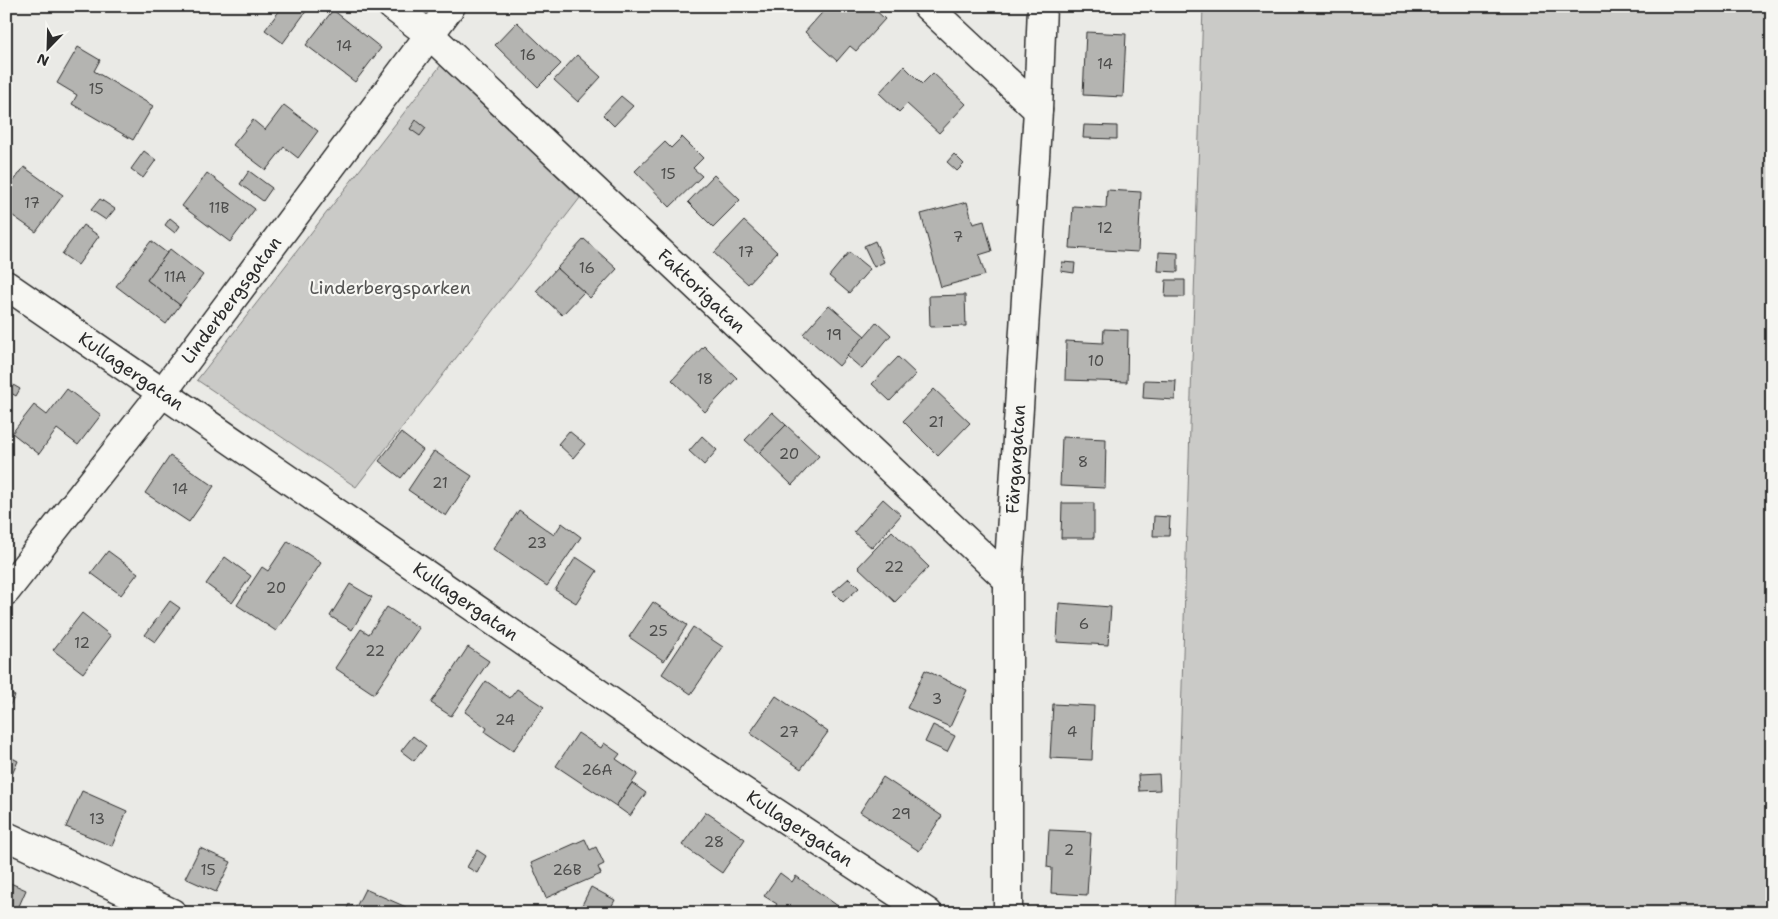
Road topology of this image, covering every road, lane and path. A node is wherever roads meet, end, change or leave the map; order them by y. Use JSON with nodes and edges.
{"nodes":[{"id":1,"x":392,"y":6,"type":"edge"},
{"id":2,"x":451,"y":6,"type":"edge"},
{"id":3,"x":926,"y":6,"type":"edge"},
{"id":4,"x":1042,"y":6,"type":"edge"},
{"id":5,"x":430,"y":35,"type":"junction"},
{"id":6,"x":1038,"y":110,"type":"junction"},
{"id":7,"x":6,"y":285,"type":"edge"},
{"id":8,"x":162,"y":393,"type":"junction"},
{"id":9,"x":1008,"y":580,"type":"junction"},
{"id":10,"x":6,"y":591,"type":"edge"},
{"id":11,"x":6,"y":836,"type":"edge"},
{"id":12,"x":172,"y":913,"type":"edge"},
{"id":13,"x":928,"y":913,"type":"edge"},
{"id":14,"x":1008,"y":913,"type":"edge"}],
"edges":[{"from":1,"to":5,"type":"street","name":"Faktorigatan"},
{"from":2,"to":5,"type":"street","name":"Linderbergsgatan"},
{"from":3,"to":6,"type":"street"},
{"from":4,"to":6,"type":"street","name":"Färgargatan"},
{"from":5,"to":8,"type":"street","name":"Linderbergsgatan"},
{"from":5,"to":9,"type":"street","name":"Faktorigatan"},
{"from":6,"to":9,"type":"street","name":"Färgargatan"},
{"from":7,"to":8,"type":"street","name":"Kullagergatan"},
{"from":8,"to":10,"type":"street","name":"Linderbergsgatan"},
{"from":8,"to":13,"type":"street","name":"Kullagergatan"},
{"from":9,"to":14,"type":"street","name":"Färgargatan"},
{"from":11,"to":12,"type":"street"}]}
